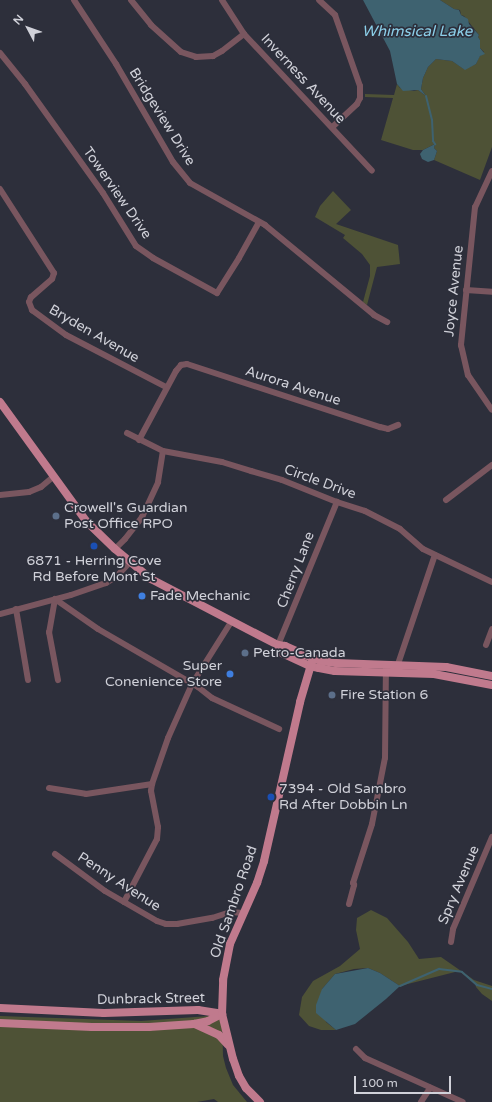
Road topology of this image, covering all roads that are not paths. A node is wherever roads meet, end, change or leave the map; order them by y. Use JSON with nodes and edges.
{"nodes":[{"id":1,"x":74,"y":0,"type":"edge"},
{"id":2,"x":131,"y":0,"type":"edge"},
{"id":3,"x":222,"y":0,"type":"edge"},
{"id":4,"x":319,"y":0,"type":"edge"},
{"id":5,"x":244,"y":34,"type":"junction"},
{"id":6,"x":0,"y":53,"type":"edge"},
{"id":7,"x":332,"y":127,"type":"junction"},
{"id":8,"x":372,"y":171,"type":"dead end"},
{"id":9,"x":492,"y":171,"type":"edge"},
{"id":10,"x":0,"y":189,"type":"edge"},
{"id":11,"x":259,"y":222,"type":"junction"},
{"id":12,"x":466,"y":290,"type":"junction"},
{"id":13,"x":492,"y":292,"type":"edge"},
{"id":14,"x":387,"y":322,"type":"dead end"},
{"id":15,"x":166,"y":387,"type":"junction"},
{"id":16,"x":0,"y":402,"type":"edge"},
{"id":17,"x":492,"y":410,"type":"edge"},
{"id":18,"x":398,"y":425,"type":"dead end"},
{"id":19,"x":127,"y":433,"type":"dead end"},
{"id":20,"x":139,"y":440,"type":"junction"},
{"id":21,"x":163,"y":451,"type":"junction"},
{"id":22,"x":492,"y":465,"type":"edge"},
{"id":23,"x":53,"y":477,"type":"junction"},
{"id":24,"x":0,"y":495,"type":"edge"},
{"id":25,"x":446,"y":500,"type":"dead end"},
{"id":26,"x":337,"y":502,"type":"junction"},
{"id":27,"x":115,"y":549,"type":"junction"},
{"id":28,"x":435,"y":555,"type":"junction"},
{"id":29,"x":130,"y":562,"type":"junction"},
{"id":30,"x":492,"y":582,"type":"edge"},
{"id":31,"x":55,"y":599,"type":"junction"},
{"id":32,"x":16,"y":609,"type":"junction"},
{"id":33,"x":0,"y":614,"type":"edge"},
{"id":34,"x":231,"y":622,"type":"junction"},
{"id":35,"x":492,"y":629,"type":"edge"},
{"id":36,"x":278,"y":645,"type":"junction"},
{"id":37,"x":486,"y":645,"type":"dead end"},
{"id":38,"x":313,"y":658,"type":"junction"},
{"id":39,"x":398,"y":664,"type":"junction"},
{"id":40,"x":310,"y":666,"type":"junction"},
{"id":41,"x":386,"y":668,"type":"junction"},
{"id":42,"x":492,"y":676,"type":"edge"},
{"id":43,"x":28,"y":680,"type":"dead end"},
{"id":44,"x":58,"y":680,"type":"dead end"},
{"id":45,"x":192,"y":684,"type":"junction"},
{"id":46,"x":492,"y":685,"type":"edge"},
{"id":47,"x":279,"y":729,"type":"dead end"},
{"id":48,"x":152,"y":784,"type":"junction"},
{"id":49,"x":49,"y":788,"type":"dead end"},
{"id":50,"x":492,"y":837,"type":"edge"},
{"id":51,"x":54,"y":854,"type":"dead end"},
{"id":52,"x":124,"y":902,"type":"junction"},
{"id":53,"x":349,"y":904,"type":"dead end"},
{"id":54,"x":243,"y":913,"type":"junction"},
{"id":55,"x":451,"y":942,"type":"dead end"},
{"id":56,"x":0,"y":1008,"type":"edge"},
{"id":57,"x":222,"y":1014,"type":"junction"},
{"id":58,"x":0,"y":1023,"type":"edge"},
{"id":59,"x":194,"y":1024,"type":"junction"},
{"id":60,"x":230,"y":1047,"type":"junction"},
{"id":61,"x":356,"y":1049,"type":"dead end"},
{"id":62,"x":430,"y":1088,"type":"junction"},
{"id":63,"x":260,"y":1102,"type":"edge"},
{"id":64,"x":421,"y":1102,"type":"edge"},
{"id":65,"x":463,"y":1102,"type":"edge"}],
"edges":[{"from":1,"to":11,"type":"street","name":"Bridgeview Drive"},
{"from":2,"to":5,"type":"street"},
{"from":3,"to":5,"type":"street","name":"Inverness Avenue"},
{"from":4,"to":7,"type":"street"},
{"from":5,"to":7,"type":"street","name":"Inverness Avenue"},
{"from":6,"to":11,"type":"street","name":"Towerview Drive"},
{"from":7,"to":8,"type":"street","name":"Inverness Avenue"},
{"from":9,"to":12,"type":"street","name":"Joyce Avenue"},
{"from":10,"to":15,"type":"street","name":"Bryden Avenue"},
{"from":11,"to":14,"type":"street","name":"Bridgeview Drive"},
{"from":12,"to":13,"type":"street"},
{"from":12,"to":17,"type":"street","name":"Joyce Avenue"},
{"from":15,"to":18,"type":"street","name":"Aurora Avenue"},
{"from":15,"to":20,"type":"street"},
{"from":16,"to":23,"type":"main road"},
{"from":19,"to":20,"type":"street","name":"Circle Drive"},
{"from":20,"to":21,"type":"street","name":"Circle Drive"},
{"from":21,"to":26,"type":"street","name":"Circle Drive"},
{"from":21,"to":27,"type":"street"},
{"from":22,"to":25,"type":"street"},
{"from":23,"to":24,"type":"street"},
{"from":23,"to":27,"type":"main road"},
{"from":26,"to":28,"type":"street","name":"Circle Drive"},
{"from":26,"to":36,"type":"street","name":"Cherry Lane"},
{"from":27,"to":29,"type":"main road"},
{"from":28,"to":30,"type":"street","name":"Circle Drive"},
{"from":28,"to":39,"type":"street"},
{"from":29,"to":31,"type":"street"},
{"from":29,"to":34,"type":"main road"},
{"from":31,"to":32,"type":"street"},
{"from":31,"to":44,"type":"street"},
{"from":31,"to":45,"type":"street"},
{"from":32,"to":33,"type":"street"},
{"from":32,"to":43,"type":"street"},
{"from":34,"to":36,"type":"main road"},
{"from":34,"to":45,"type":"street"},
{"from":35,"to":37,"type":"street"},
{"from":36,"to":38,"type":"main road"},
{"from":36,"to":40,"type":"main road"},
{"from":38,"to":40,"type":"main road","name":"Old Sambro Road"},
{"from":38,"to":41,"type":"main road"},
{"from":39,"to":41,"type":"main road"},
{"from":39,"to":42,"type":"main road"},
{"from":40,"to":41,"type":"main road"},
{"from":40,"to":54,"type":"main road","name":"Old Sambro Road"},
{"from":41,"to":46,"type":"main road"},
{"from":41,"to":53,"type":"street"},
{"from":45,"to":47,"type":"street"},
{"from":45,"to":48,"type":"street"},
{"from":48,"to":49,"type":"street"},
{"from":48,"to":52,"type":"street"},
{"from":50,"to":55,"type":"street","name":"Spry Avenue"},
{"from":51,"to":52,"type":"street","name":"Penny Avenue"},
{"from":52,"to":54,"type":"street","name":"Penny Avenue"},
{"from":54,"to":57,"type":"main road","name":"Old Sambro Road"},
{"from":56,"to":57,"type":"main road","name":"Dunbrack Street"},
{"from":57,"to":59,"type":"main road","name":"Dunbrack Street"},
{"from":57,"to":60,"type":"main road","name":"Old Sambro Road"},
{"from":58,"to":59,"type":"main road","name":"Dunbrack Street"},
{"from":59,"to":60,"type":"main road"},
{"from":60,"to":63,"type":"main road","name":"Old Sambro Road"},
{"from":61,"to":62,"type":"street"},
{"from":62,"to":64,"type":"street"},
{"from":62,"to":65,"type":"street"}]}
